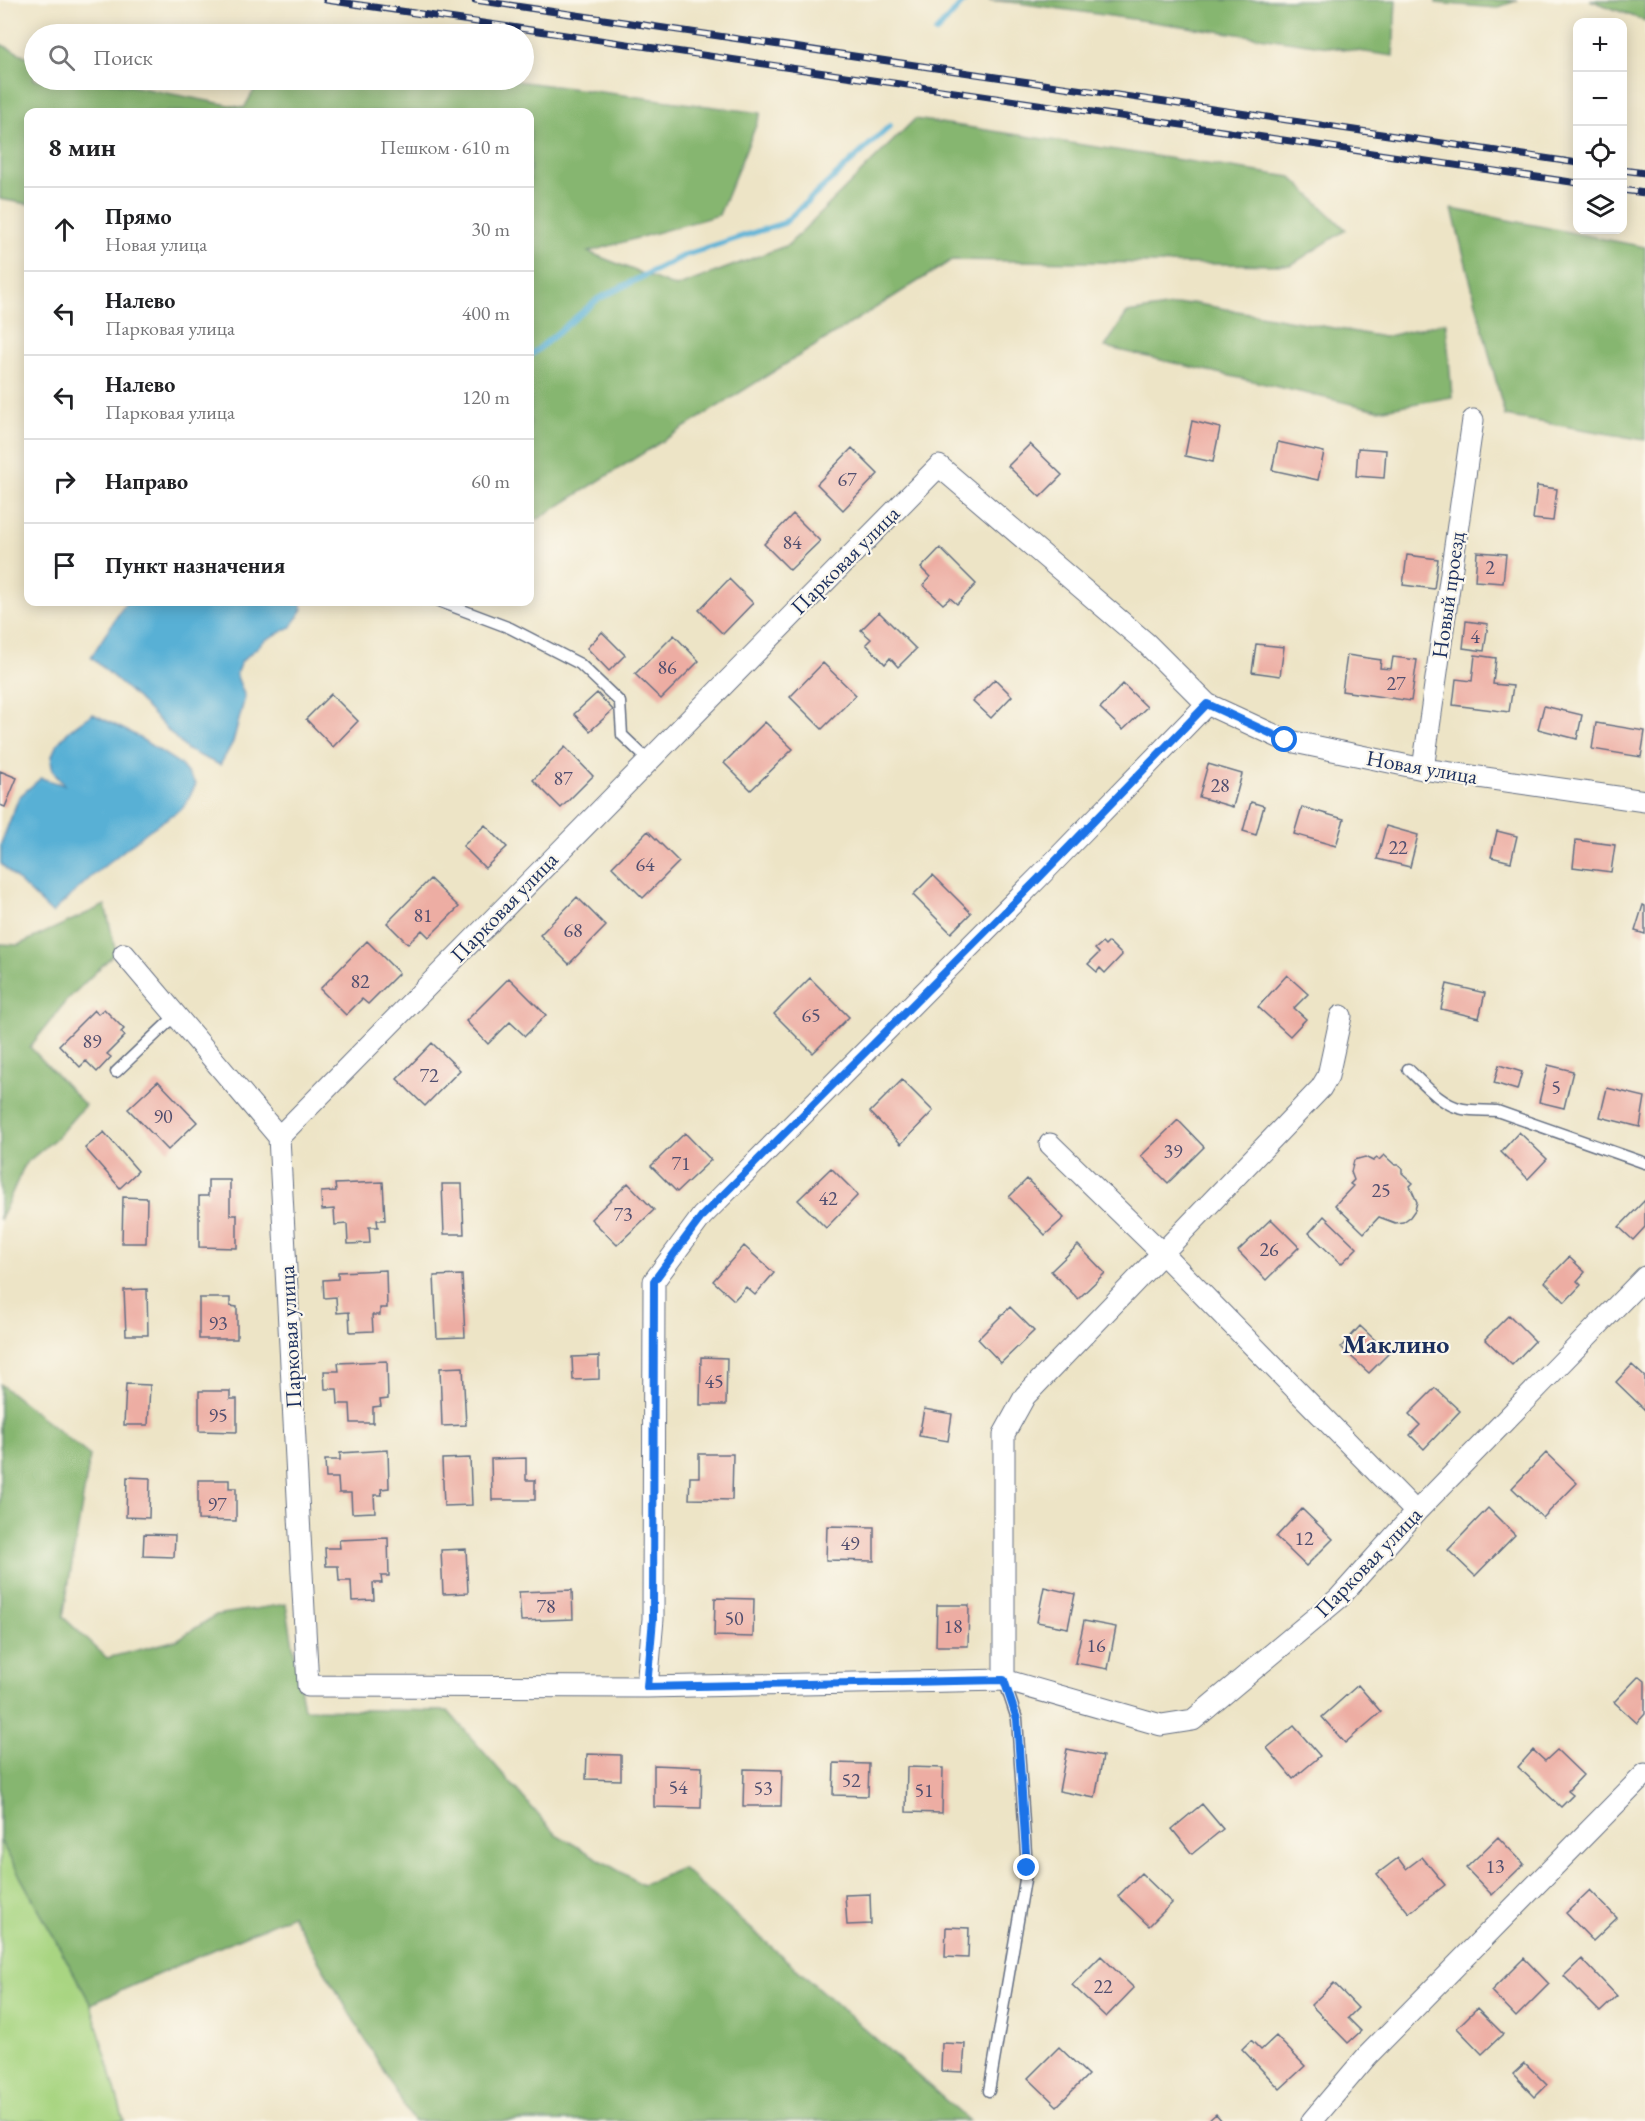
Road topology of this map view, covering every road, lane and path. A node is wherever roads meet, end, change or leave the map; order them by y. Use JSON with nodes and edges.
{"nodes":[{"id":1,"x":1473,"y":420,"type":"dead end"},
{"id":2,"x":452,"y":606,"type":"edge"},
{"id":3,"x":1207,"y":704,"type":"junction"},
{"id":4,"x":648,"y":760,"type":"junction"},
{"id":5,"x":1423,"y":769,"type":"junction"},
{"id":6,"x":1645,"y":801,"type":"edge"},
{"id":7,"x":124,"y":954,"type":"dead end"},
{"id":8,"x":176,"y":1015,"type":"junction"},
{"id":9,"x":1341,"y":1016,"type":"dead end"},
{"id":10,"x":1408,"y":1070,"type":"dead end"},
{"id":11,"x":116,"y":1072,"type":"dead end"},
{"id":12,"x":279,"y":1137,"type":"junction"},
{"id":13,"x":1050,"y":1144,"type":"dead end"},
{"id":14,"x":1645,"y":1163,"type":"edge"},
{"id":15,"x":1162,"y":1254,"type":"junction"},
{"id":16,"x":1645,"y":1277,"type":"edge"},
{"id":17,"x":1416,"y":1512,"type":"junction"},
{"id":18,"x":1004,"y":1680,"type":"junction"},
{"id":19,"x":647,"y":1687,"type":"junction"},
{"id":20,"x":1645,"y":1774,"type":"edge"},
{"id":21,"x":989,"y":2091,"type":"dead end"},
{"id":22,"x":1312,"y":2121,"type":"edge"}],
"edges":[{"from":1,"to":5,"type":"street","name":"Новый проезд"},
{"from":2,"to":4,"type":"lane"},
{"from":3,"to":4,"type":"street","name":"Парковая улица"},
{"from":3,"to":5,"type":"street","name":"Новая улица"},
{"from":3,"to":19,"type":"street"},
{"from":4,"to":12,"type":"street","name":"Парковая улица"},
{"from":5,"to":6,"type":"street","name":"Новая улица"},
{"from":7,"to":8,"type":"street"},
{"from":8,"to":11,"type":"lane"},
{"from":8,"to":12,"type":"street"},
{"from":9,"to":15,"type":"street"},
{"from":10,"to":14,"type":"lane"},
{"from":12,"to":19,"type":"street","name":"Парковая улица"},
{"from":13,"to":15,"type":"street"},
{"from":15,"to":17,"type":"street"},
{"from":15,"to":18,"type":"street"},
{"from":16,"to":17,"type":"street","name":"Парковая улица"},
{"from":17,"to":18,"type":"street","name":"Парковая улица"},
{"from":18,"to":19,"type":"street","name":"Парковая улица"},
{"from":18,"to":21,"type":"lane"},
{"from":20,"to":22,"type":"street"}]}
